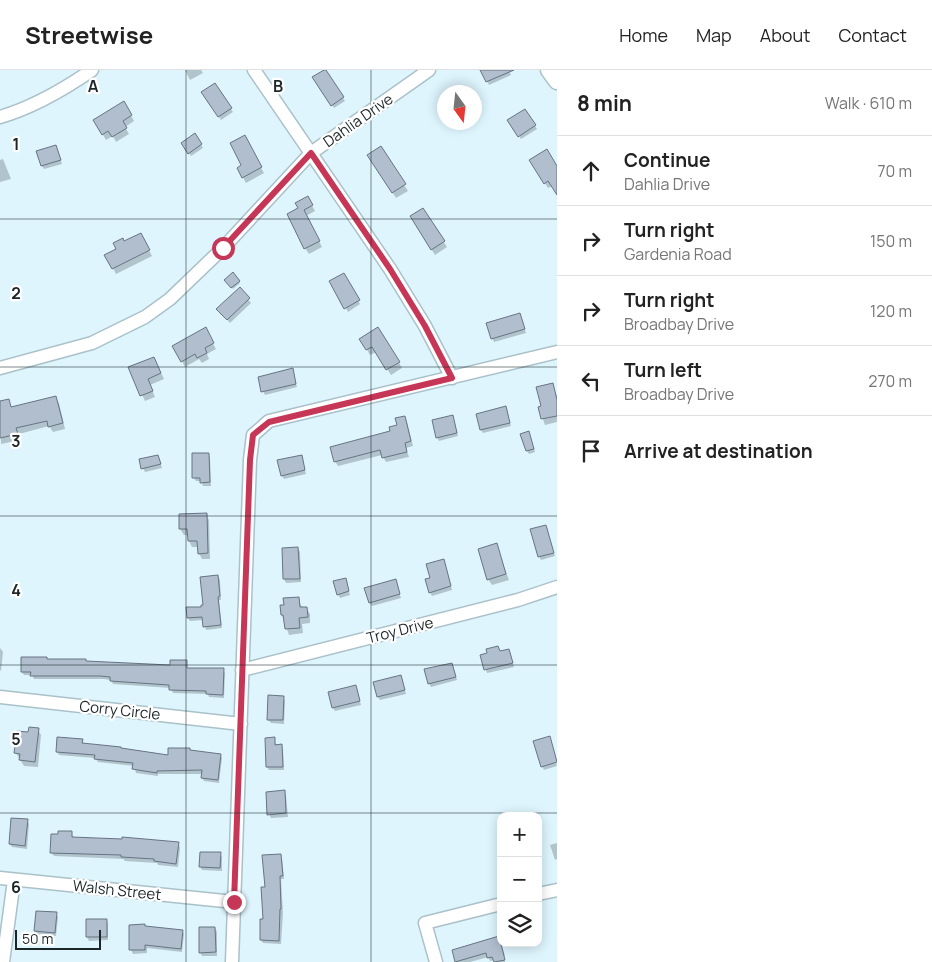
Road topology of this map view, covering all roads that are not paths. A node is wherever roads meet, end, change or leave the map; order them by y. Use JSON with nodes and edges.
{"nodes":[{"id":1,"x":92,"y":70,"type":"edge"},
{"id":2,"x":254,"y":70,"type":"edge"},
{"id":3,"x":429,"y":70,"type":"edge"},
{"id":4,"x":549,"y":70,"type":"edge"},
{"id":5,"x":557,"y":81,"type":"edge"},
{"id":6,"x":0,"y":117,"type":"edge"},
{"id":7,"x":311,"y":153,"type":"junction"},
{"id":8,"x":557,"y":352,"type":"edge"},
{"id":9,"x":0,"y":368,"type":"edge"},
{"id":10,"x":452,"y":378,"type":"junction"},
{"id":11,"x":557,"y":587,"type":"edge"},
{"id":12,"x":242,"y":670,"type":"junction"},
{"id":13,"x":0,"y":697,"type":"edge"},
{"id":14,"x":241,"y":724,"type":"junction"},
{"id":15,"x":0,"y":878,"type":"edge"},
{"id":16,"x":14,"y":880,"type":"junction"},
{"id":17,"x":557,"y":890,"type":"edge"},
{"id":18,"x":542,"y":893,"type":"edge"},
{"id":19,"x":234,"y":902,"type":"junction"},
{"id":20,"x":497,"y":905,"type":"edge"},
{"id":21,"x":3,"y":962,"type":"edge"},
{"id":22,"x":232,"y":962,"type":"edge"},
{"id":23,"x":436,"y":962,"type":"edge"}],
"edges":[{"from":1,"to":6,"type":"street"},
{"from":2,"to":7,"type":"street"},
{"from":3,"to":7,"type":"street","name":"Dahlia Drive"},
{"from":4,"to":5,"type":"street"},
{"from":7,"to":9,"type":"street","name":"Dahlia Drive"},
{"from":7,"to":10,"type":"street"},
{"from":8,"to":10,"type":"street"},
{"from":10,"to":12,"type":"street"},
{"from":11,"to":12,"type":"street","name":"Troy Drive"},
{"from":12,"to":14,"type":"street"},
{"from":13,"to":14,"type":"street","name":"Corry Circle"},
{"from":14,"to":19,"type":"street"},
{"from":15,"to":16,"type":"street","name":"Walsh Street"},
{"from":16,"to":19,"type":"street","name":"Walsh Street"},
{"from":16,"to":21,"type":"street"},
{"from":17,"to":18,"type":"street"},
{"from":19,"to":22,"type":"street"},
{"from":20,"to":23,"type":"street"}]}
